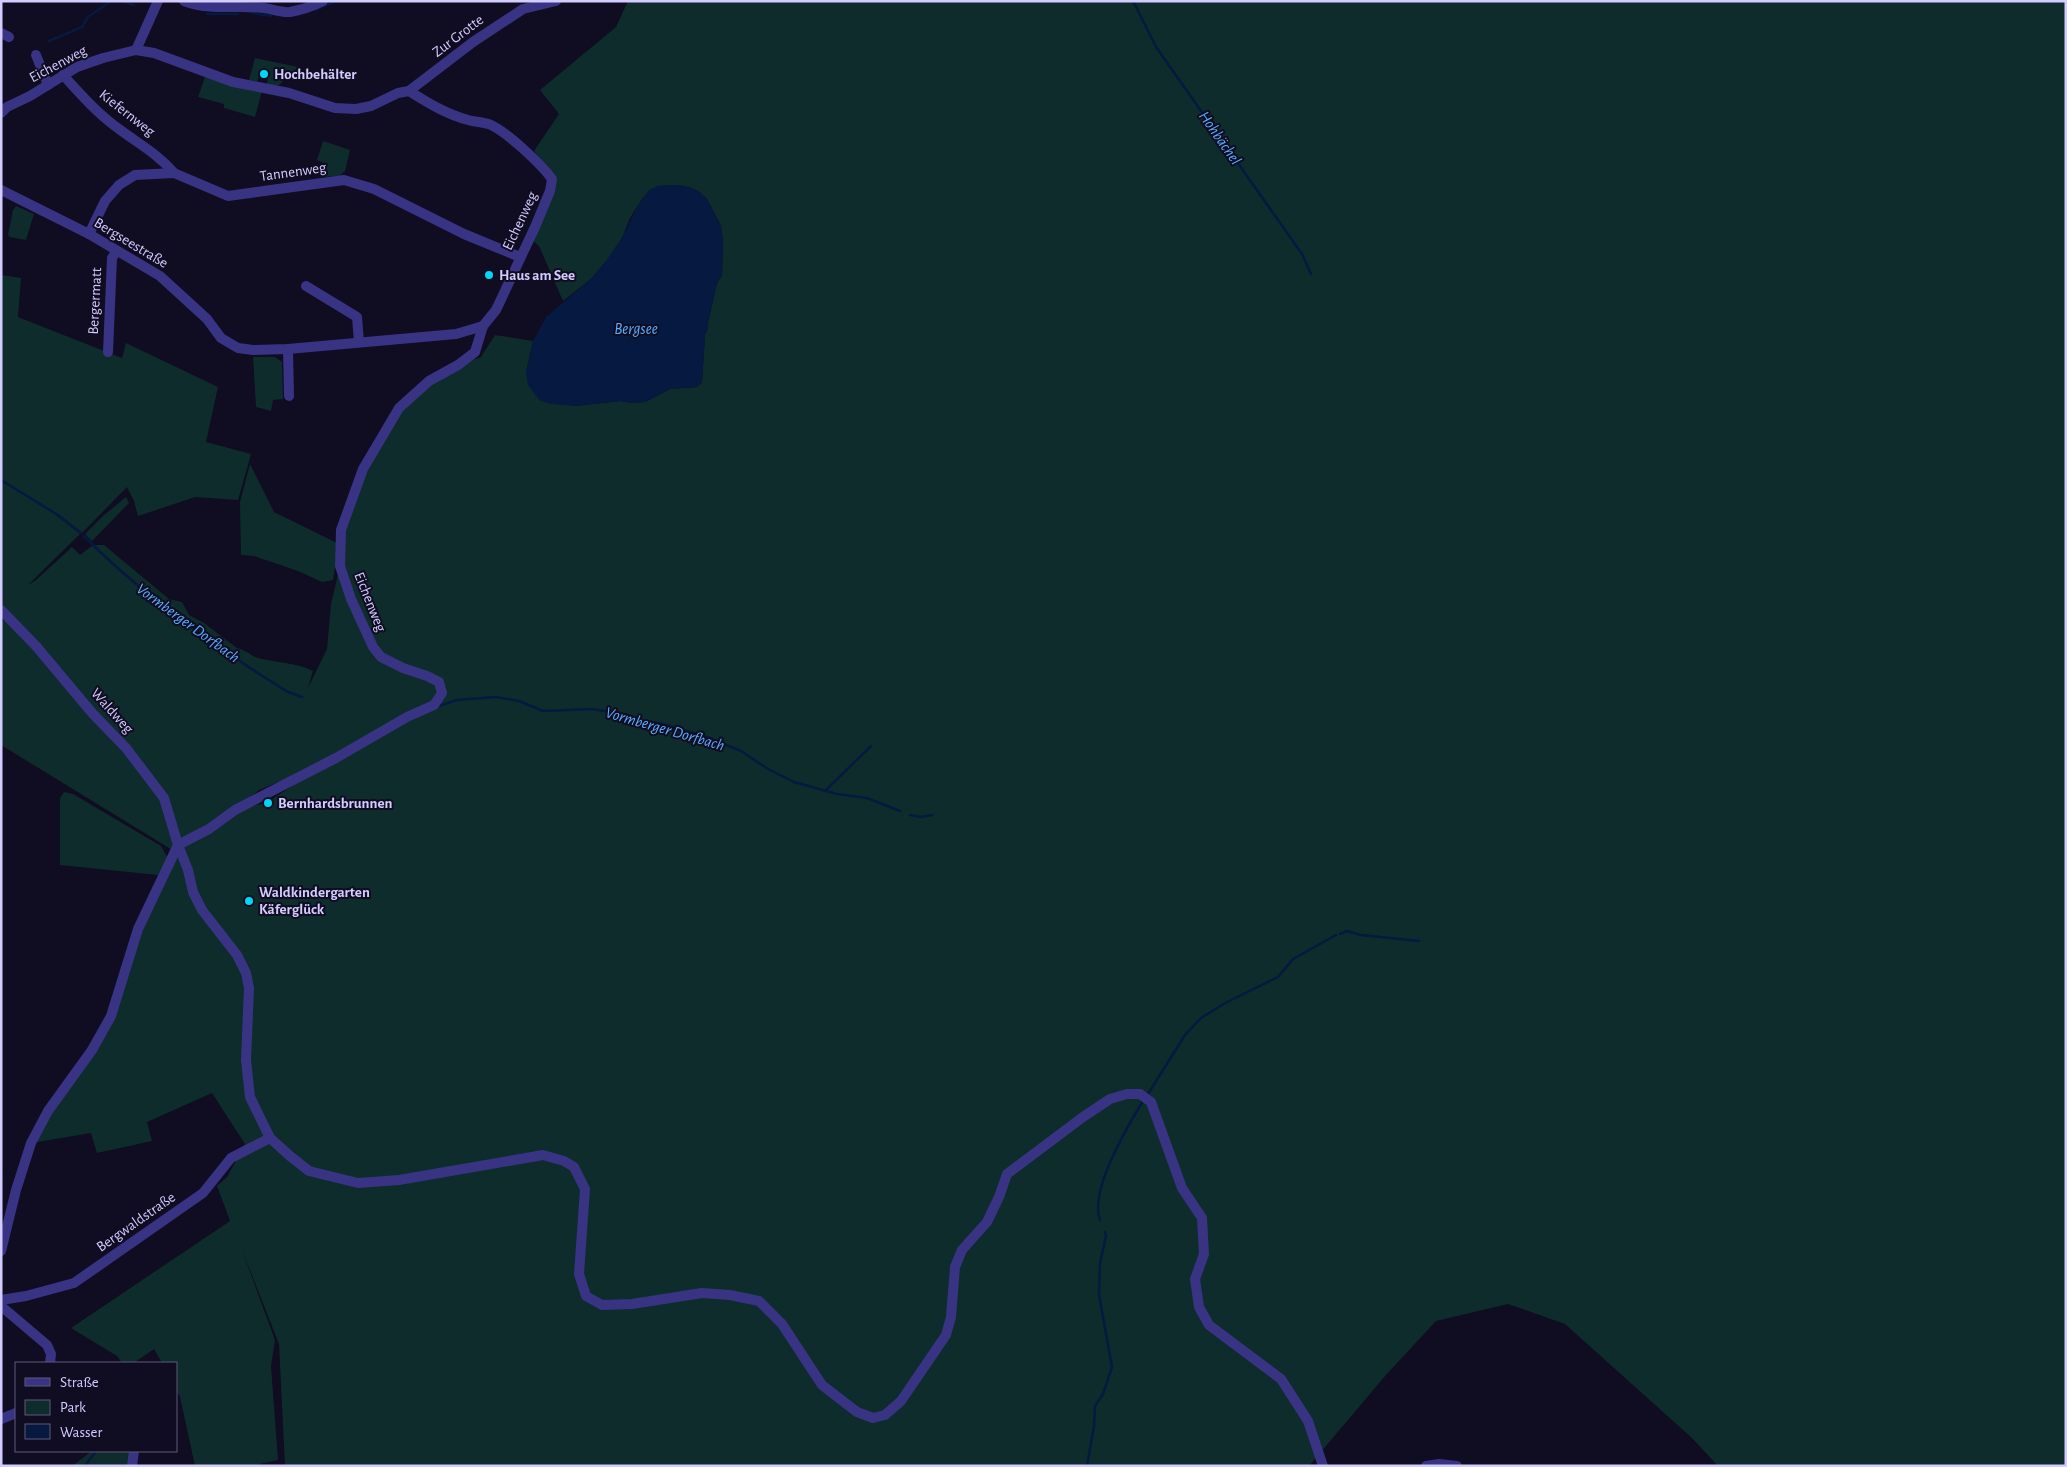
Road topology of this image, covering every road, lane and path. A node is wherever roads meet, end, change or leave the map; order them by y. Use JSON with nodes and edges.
{"nodes":[{"id":1,"x":158,"y":1,"type":"edge"},
{"id":2,"x":184,"y":1,"type":"edge"},
{"id":3,"x":323,"y":1,"type":"edge"},
{"id":4,"x":556,"y":1,"type":"edge"},
{"id":5,"x":136,"y":50,"type":"junction"},
{"id":6,"x":36,"y":55,"type":"dead end"},
{"id":7,"x":63,"y":76,"type":"junction"},
{"id":8,"x":48,"y":85,"type":"junction"},
{"id":9,"x":409,"y":91,"type":"junction"},
{"id":10,"x":3,"y":107,"type":"edge"},
{"id":11,"x":174,"y":173,"type":"junction"},
{"id":12,"x":1,"y":190,"type":"edge"},
{"id":13,"x":89,"y":234,"type":"junction"},
{"id":14,"x":116,"y":252,"type":"junction"},
{"id":15,"x":520,"y":257,"type":"junction"},
{"id":16,"x":306,"y":286,"type":"dead end"},
{"id":17,"x":483,"y":326,"type":"junction"},
{"id":18,"x":358,"y":342,"type":"junction"},
{"id":19,"x":288,"y":349,"type":"junction"},
{"id":20,"x":108,"y":352,"type":"dead end"},
{"id":21,"x":289,"y":396,"type":"dead end"},
{"id":22,"x":1,"y":610,"type":"edge"},
{"id":23,"x":178,"y":845,"type":"junction"},
{"id":24,"x":270,"y":1138,"type":"junction"},
{"id":25,"x":1,"y":1251,"type":"edge"},
{"id":26,"x":1,"y":1300,"type":"edge"},
{"id":27,"x":1,"y":1306,"type":"edge"},
{"id":28,"x":50,"y":1362,"type":"edge"},
{"id":29,"x":15,"y":1413,"type":"edge"},
{"id":30,"x":1,"y":1419,"type":"edge"},
{"id":31,"x":134,"y":1452,"type":"edge"},
{"id":32,"x":132,"y":1466,"type":"edge"},
{"id":33,"x":1323,"y":1466,"type":"edge"},
{"id":34,"x":1426,"y":1466,"type":"edge"},
{"id":35,"x":1457,"y":1466,"type":"edge"}],
"edges":[{"from":1,"to":5,"type":"street"},
{"from":2,"to":3,"type":"street"},
{"from":4,"to":9,"type":"street","name":"Zur Grotte"},
{"from":5,"to":7,"type":"street","name":"Eichenweg"},
{"from":5,"to":9,"type":"street","name":"Eichenweg"},
{"from":6,"to":8,"type":"street"},
{"from":7,"to":8,"type":"street","name":"Eichenweg"},
{"from":7,"to":11,"type":"street","name":"Kiefernweg"},
{"from":8,"to":10,"type":"street","name":"Eichenweg"},
{"from":9,"to":15,"type":"street","name":"Eichenweg"},
{"from":11,"to":13,"type":"street","name":"Tannenweg"},
{"from":11,"to":15,"type":"street","name":"Tannenweg"},
{"from":12,"to":13,"type":"street","name":"Bergseestraße"},
{"from":13,"to":14,"type":"street","name":"Bergseestraße"},
{"from":14,"to":19,"type":"street","name":"Bergseestraße"},
{"from":14,"to":20,"type":"street","name":"Bergermatt"},
{"from":15,"to":17,"type":"street","name":"Eichenweg"},
{"from":16,"to":18,"type":"street"},
{"from":17,"to":18,"type":"street","name":"Bergseestraße"},
{"from":17,"to":23,"type":"street","name":"Eichenweg"},
{"from":18,"to":19,"type":"street","name":"Bergseestraße"},
{"from":19,"to":21,"type":"street"},
{"from":22,"to":23,"type":"street","name":"Waldweg"},
{"from":23,"to":24,"type":"street","name":"Waldweg"},
{"from":23,"to":25,"type":"street"},
{"from":24,"to":26,"type":"street","name":"Bergwaldstraße"},
{"from":24,"to":33,"type":"street"},
{"from":27,"to":28,"type":"street"},
{"from":29,"to":30,"type":"street"},
{"from":31,"to":32,"type":"street"},
{"from":34,"to":35,"type":"street"}]}
